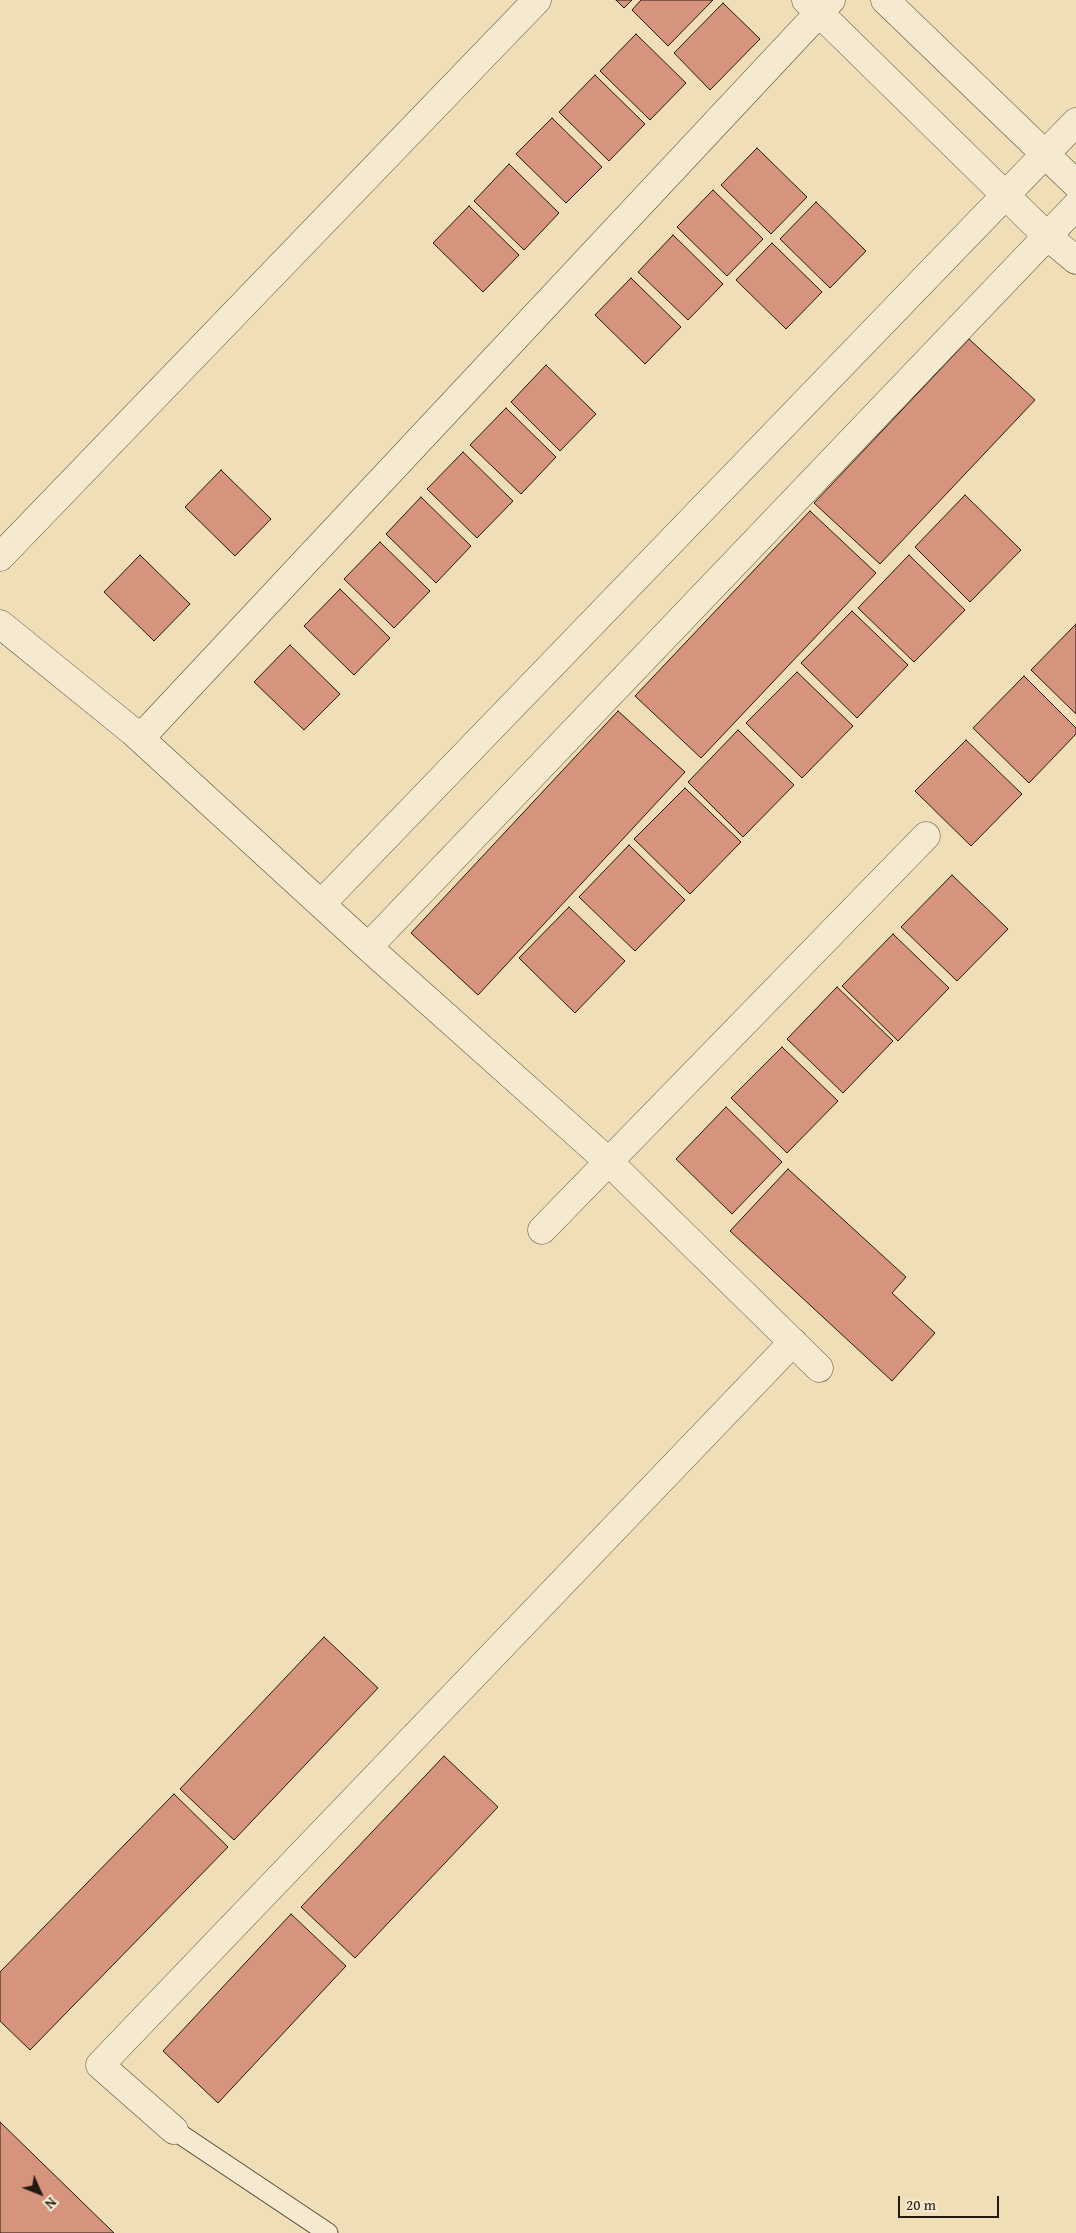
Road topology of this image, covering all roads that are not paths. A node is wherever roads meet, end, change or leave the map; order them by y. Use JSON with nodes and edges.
{"nodes":[{"id":1,"x":537,"y":0,"type":"edge"},
{"id":2,"x":885,"y":0,"type":"edge"},
{"id":3,"x":819,"y":4,"type":"edge"},
{"id":4,"x":1076,"y":122,"type":"edge"},
{"id":5,"x":1045,"y":154,"type":"junction"},
{"id":6,"x":1076,"y":184,"type":"edge"},
{"id":7,"x":1007,"y":195,"type":"junction"},
{"id":8,"x":1076,"y":206,"type":"edge"},
{"id":9,"x":1047,"y":236,"type":"junction"},
{"id":10,"x":1076,"y":260,"type":"edge"},
{"id":11,"x":0,"y":557,"type":"edge"},
{"id":12,"x":0,"y":624,"type":"edge"},
{"id":13,"x":132,"y":731,"type":"junction"},
{"id":14,"x":926,"y":836,"type":"dead end"},
{"id":15,"x":321,"y":904,"type":"junction"},
{"id":16,"x":368,"y":947,"type":"junction"},
{"id":17,"x":609,"y":1162,"type":"junction"},
{"id":18,"x":542,"y":1230,"type":"dead end"},
{"id":19,"x":793,"y":1342,"type":"junction"},
{"id":20,"x":819,"y":1368,"type":"dead end"},
{"id":21,"x":174,"y":2130,"type":"joint"},
{"id":22,"x":328,"y":2233,"type":"edge"}],
"edges":[{"from":1,"to":11,"type":"street"},
{"from":2,"to":5,"type":"street"},
{"from":3,"to":7,"type":"street"},
{"from":3,"to":13,"type":"street"},
{"from":4,"to":5,"type":"street"},
{"from":5,"to":6,"type":"street"},
{"from":5,"to":7,"type":"street"},
{"from":7,"to":9,"type":"street"},
{"from":7,"to":15,"type":"street"},
{"from":8,"to":9,"type":"street"},
{"from":9,"to":10,"type":"street"},
{"from":9,"to":16,"type":"street"},
{"from":12,"to":13,"type":"street"},
{"from":13,"to":15,"type":"street"},
{"from":14,"to":17,"type":"street"},
{"from":15,"to":16,"type":"street"},
{"from":16,"to":17,"type":"street"},
{"from":17,"to":18,"type":"street"},
{"from":17,"to":19,"type":"street"},
{"from":19,"to":20,"type":"street"},
{"from":19,"to":21,"type":"street"},
{"from":21,"to":22,"type":"lane"}]}
